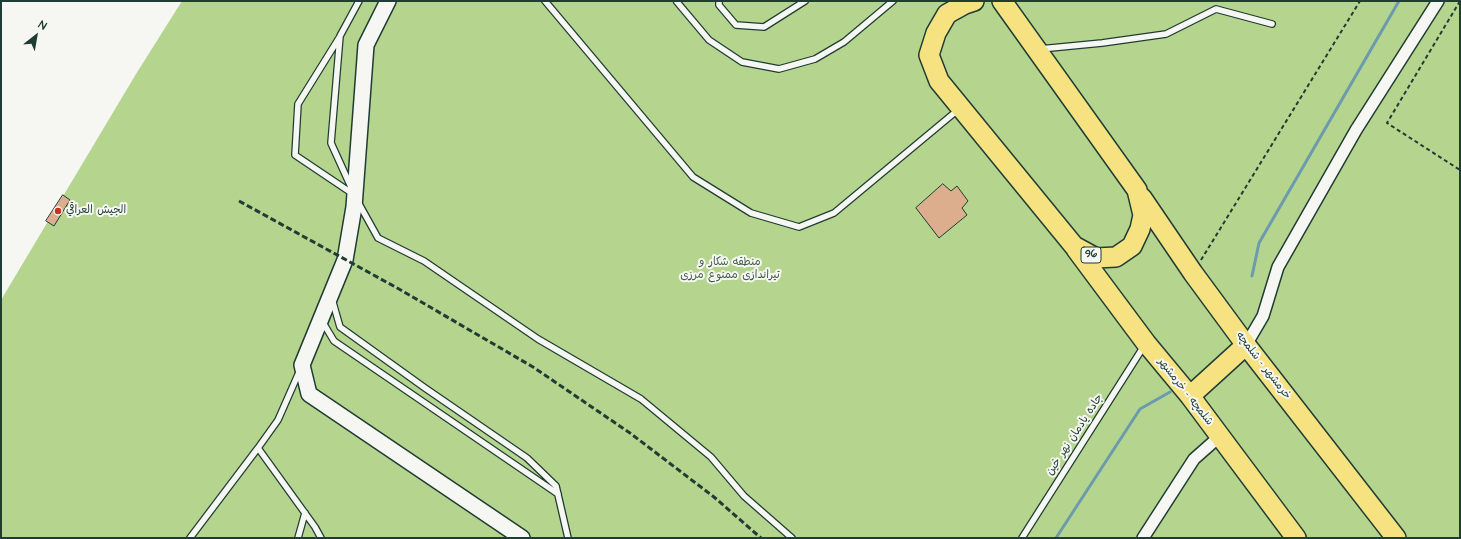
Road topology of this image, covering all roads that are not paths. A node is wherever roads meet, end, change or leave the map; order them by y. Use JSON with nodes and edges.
{"nodes":[{"id":1,"x":359,"y":1,"type":"edge"},
{"id":2,"x":388,"y":1,"type":"edge"},
{"id":3,"x":545,"y":1,"type":"edge"},
{"id":4,"x":677,"y":1,"type":"edge"},
{"id":5,"x":719,"y":1,"type":"edge"},
{"id":6,"x":805,"y":1,"type":"edge"},
{"id":7,"x":894,"y":1,"type":"edge"},
{"id":8,"x":974,"y":1,"type":"edge"},
{"id":9,"x":1002,"y":1,"type":"edge"},
{"id":10,"x":1438,"y":1,"type":"edge"},
{"id":11,"x":1272,"y":24,"type":"dead end"},
{"id":12,"x":340,"y":36,"type":"junction"},
{"id":13,"x":1036,"y":50,"type":"junction"},
{"id":14,"x":960,"y":108,"type":"junction"},
{"id":15,"x":1137,"y":190,"type":"junction"},
{"id":16,"x":355,"y":196,"type":"junction"},
{"id":17,"x":1074,"y":246,"type":"junction"},
{"id":18,"x":331,"y":293,"type":"junction"},
{"id":19,"x":321,"y":318,"type":"junction"},
{"id":20,"x":1146,"y":343,"type":"junction"},
{"id":21,"x":1246,"y":345,"type":"junction"},
{"id":22,"x":302,"y":365,"type":"junction"},
{"id":23,"x":1190,"y":396,"type":"junction"},
{"id":24,"x":1220,"y":436,"type":"junction"},
{"id":25,"x":258,"y":448,"type":"junction"},
{"id":26,"x":558,"y":494,"type":"junction"},
{"id":27,"x":306,"y":513,"type":"junction"},
{"id":28,"x":190,"y":538,"type":"edge"},
{"id":29,"x":298,"y":538,"type":"edge"},
{"id":30,"x":321,"y":538,"type":"edge"},
{"id":31,"x":522,"y":538,"type":"edge"},
{"id":32,"x":568,"y":538,"type":"edge"},
{"id":33,"x":792,"y":538,"type":"edge"},
{"id":34,"x":1022,"y":538,"type":"edge"},
{"id":35,"x":1143,"y":538,"type":"edge"},
{"id":36,"x":1296,"y":538,"type":"edge"},
{"id":37,"x":1396,"y":538,"type":"edge"}],
"edges":[{"from":1,"to":12,"type":"lane"},
{"from":2,"to":16,"type":"main road"},
{"from":3,"to":14,"type":"lane"},
{"from":4,"to":7,"type":"lane"},
{"from":5,"to":6,"type":"lane"},
{"from":8,"to":14,"type":"highway","number":"96"},
{"from":9,"to":13,"type":"highway","number":"96"},
{"from":10,"to":21,"type":"street"},
{"from":11,"to":13,"type":"lane"},
{"from":12,"to":16,"type":"lane"},
{"from":12,"to":16,"type":"lane"},
{"from":13,"to":15,"type":"highway","number":"96"},
{"from":14,"to":17,"type":"highway","number":"96"},
{"from":15,"to":17,"type":"highway","number":"96"},
{"from":15,"to":21,"type":"highway","name":"خرمشهر - شلمچه","number":"96"},
{"from":16,"to":18,"type":"main road"},
{"from":16,"to":33,"type":"lane"},
{"from":17,"to":20,"type":"highway","name":"شلمچه - خرمشهر","number":"96"},
{"from":18,"to":19,"type":"main road"},
{"from":18,"to":26,"type":"lane"},
{"from":19,"to":22,"type":"main road"},
{"from":19,"to":26,"type":"lane"},
{"from":20,"to":23,"type":"highway","name":"شلمچه - خرمشهر","number":"96"},
{"from":20,"to":34,"type":"lane","name":"جاده یادمان نهر خین"},
{"from":21,"to":23,"type":"highway"},
{"from":21,"to":37,"type":"highway","name":"خرمشهر - شلمچه","number":"96"},
{"from":22,"to":25,"type":"lane"},
{"from":22,"to":31,"type":"main road"},
{"from":23,"to":24,"type":"highway","name":"شلمچه - خرمشهر","number":"96"},
{"from":24,"to":35,"type":"street"},
{"from":24,"to":36,"type":"highway","name":"شلمچه - خرمشهر","number":"96"},
{"from":25,"to":27,"type":"lane"},
{"from":25,"to":28,"type":"lane"},
{"from":26,"to":32,"type":"lane"},
{"from":27,"to":29,"type":"lane"},
{"from":27,"to":30,"type":"lane"}]}
